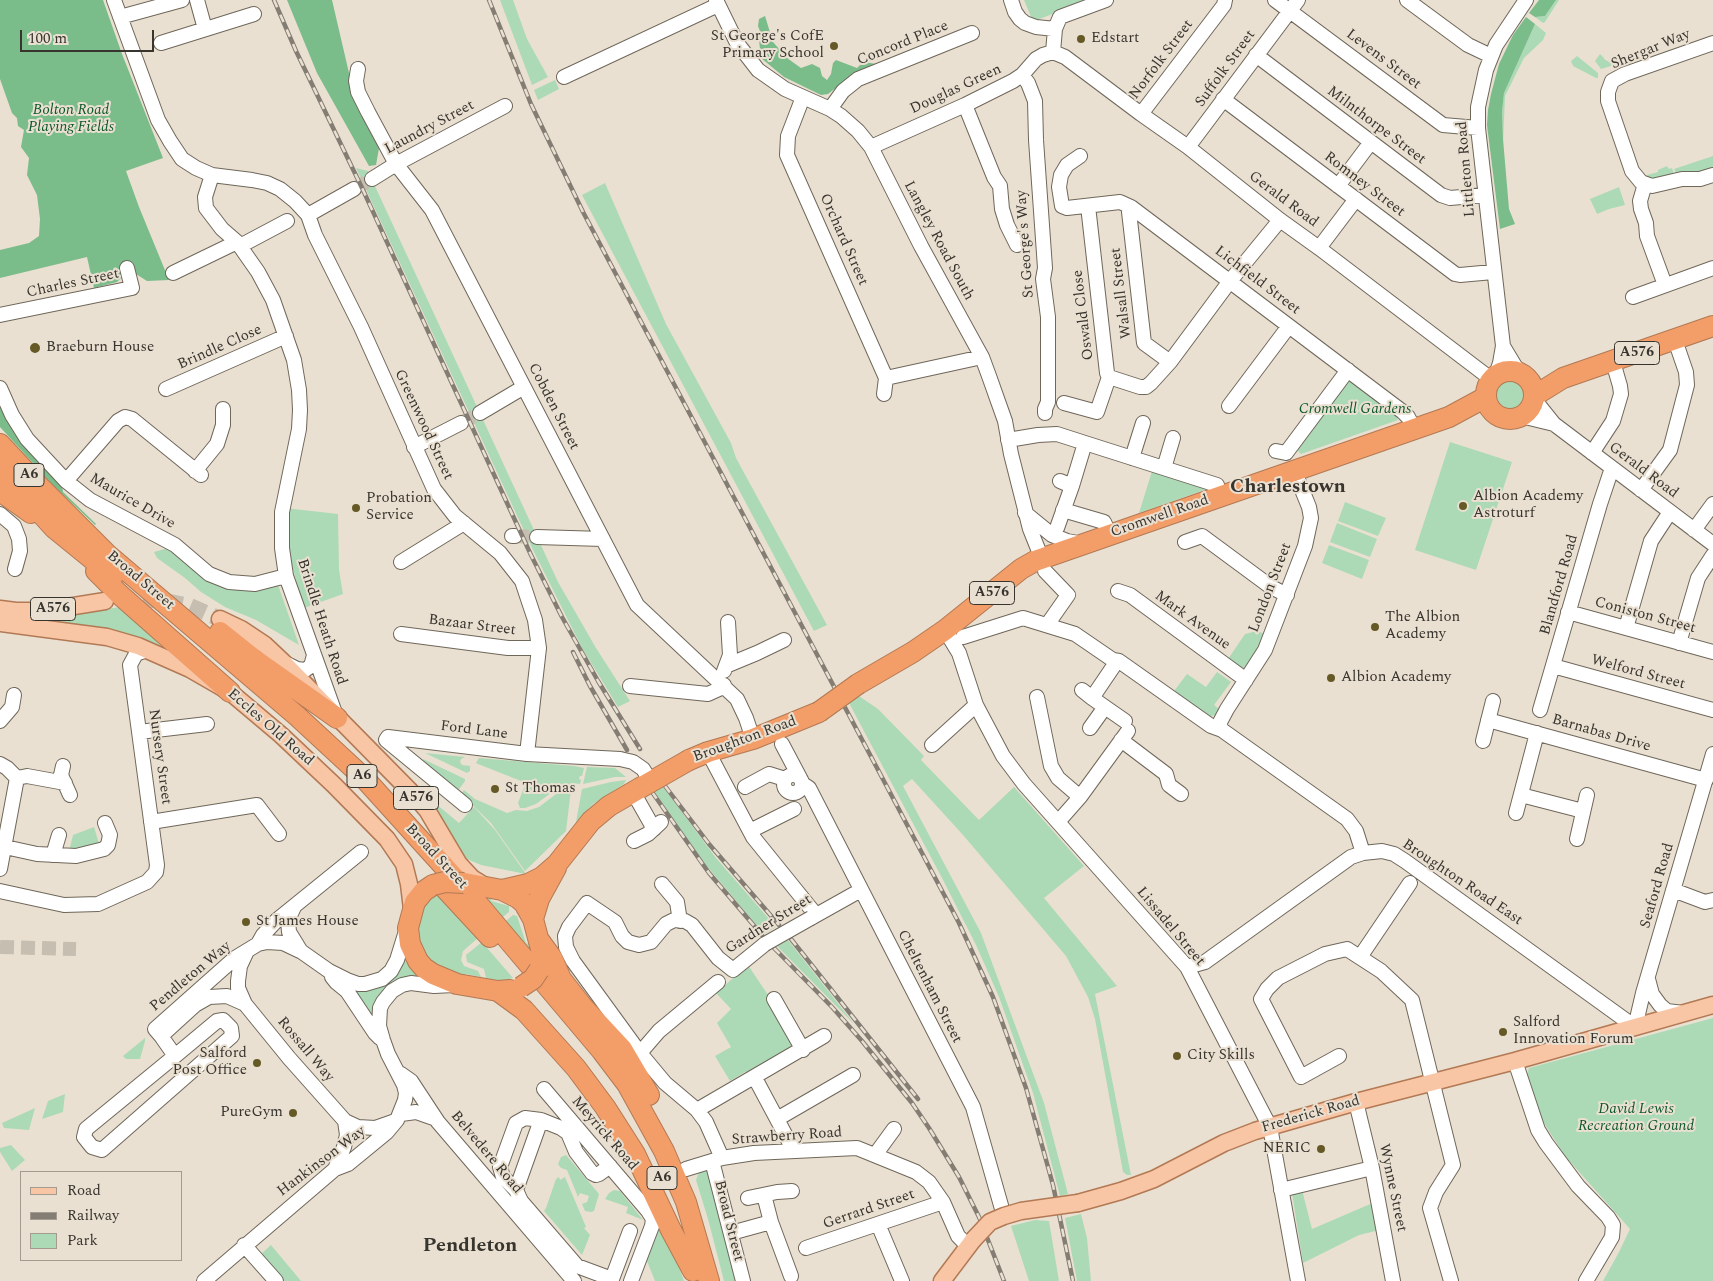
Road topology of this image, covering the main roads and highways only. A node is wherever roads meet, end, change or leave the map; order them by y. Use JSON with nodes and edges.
{"nodes":[{"id":1,"x":1713,"y":326,"type":"edge"},
{"id":2,"x":1524,"y":375,"type":"junction"},
{"id":3,"x":1563,"y":378,"type":"junction"},
{"id":4,"x":1491,"y":384,"type":"junction"},
{"id":5,"x":1534,"y":398,"type":"junction"},
{"id":6,"x":1449,"y":416,"type":"junction"},
{"id":7,"x":1512,"y":417,"type":"junction"},
{"id":8,"x":0,"y":444,"type":"edge"},
{"id":9,"x":0,"y":468,"type":"edge"},
{"id":10,"x":0,"y":491,"type":"edge"},
{"id":11,"x":59,"y":506,"type":"junction"},
{"id":12,"x":57,"y":531,"type":"junction"},
{"id":13,"x":105,"y":602,"type":"tunnel mouth"},
{"id":14,"x":0,"y":609,"type":"edge"},
{"id":15,"x":220,"y":619,"type":"tunnel mouth"},
{"id":16,"x":0,"y":624,"type":"edge"},
{"id":17,"x":954,"y":634,"type":"joint"},
{"id":18,"x":230,"y":692,"type":"junction"},
{"id":19,"x":337,"y":718,"type":"junction"},
{"id":20,"x":557,"y":864,"type":"junction"},
{"id":21,"x":493,"y":888,"type":"junction"},
{"id":22,"x":410,"y":918,"type":"junction"},
{"id":23,"x":533,"y":919,"type":"junction"},
{"id":24,"x":539,"y":940,"type":"junction"},
{"id":25,"x":498,"y":991,"type":"junction"},
{"id":26,"x":1713,"y":1005,"type":"edge"},
{"id":27,"x":700,"y":1272,"type":"edge"},
{"id":28,"x":942,"y":1281,"type":"edge"}],
"edges":[{"from":1,"to":3,"type":"highway","number":"A576"},
{"from":2,"to":3,"type":"highway","number":"A576"},
{"from":2,"to":4,"type":"highway","number":"A576"},
{"from":2,"to":5,"type":"highway"},
{"from":3,"to":5,"type":"highway","number":"A576"},
{"from":4,"to":6,"type":"highway","name":"Cromwell Road","number":"A576"},
{"from":4,"to":7,"type":"highway"},
{"from":5,"to":7,"type":"highway","number":"A576"},
{"from":6,"to":7,"type":"highway","name":"Cromwell Road","number":"A576"},
{"from":6,"to":17,"type":"highway","name":"Cromwell Road","number":"A576"},
{"from":8,"to":11,"type":"highway","name":"Broad Street","number":"A6"},
{"from":9,"to":12,"type":"highway","name":"Broad Street","number":"A6"},
{"from":10,"to":12,"type":"highway"},
{"from":11,"to":19,"type":"highway"},
{"from":11,"to":27,"type":"highway","name":"Broad Street","number":"A6"},
{"from":12,"to":18,"type":"highway"},
{"from":12,"to":27,"type":"highway","name":"Broad Street","number":"A6"},
{"from":13,"to":14,"type":"main road","number":"A576"},
{"from":15,"to":19,"type":"main road","number":"A576"},
{"from":16,"to":18,"type":"main road","name":"Eccles Old Road","number":"A576"},
{"from":17,"to":20,"type":"highway","name":"Broughton Road","number":"A576","bridge":true},
{"from":18,"to":22,"type":"main road","name":"Eccles Old Road","number":"A576"},
{"from":19,"to":21,"type":"main road","number":"A576"},
{"from":20,"to":21,"type":"highway","name":"Broughton Road","number":"A576"},
{"from":20,"to":23,"type":"highway","name":"Broughton Road","number":"A576"},
{"from":21,"to":22,"type":"highway","number":"A576","bridge":true},
{"from":21,"to":23,"type":"highway","number":"A576"},
{"from":22,"to":25,"type":"highway","number":"A576"},
{"from":23,"to":24,"type":"highway","number":"A576"},
{"from":24,"to":25,"type":"highway","number":"A576","bridge":true},
{"from":24,"to":27,"type":"highway"},
{"from":25,"to":27,"type":"highway"},
{"from":26,"to":28,"type":"main road","name":"Frederick Road","bridge":true}]}
